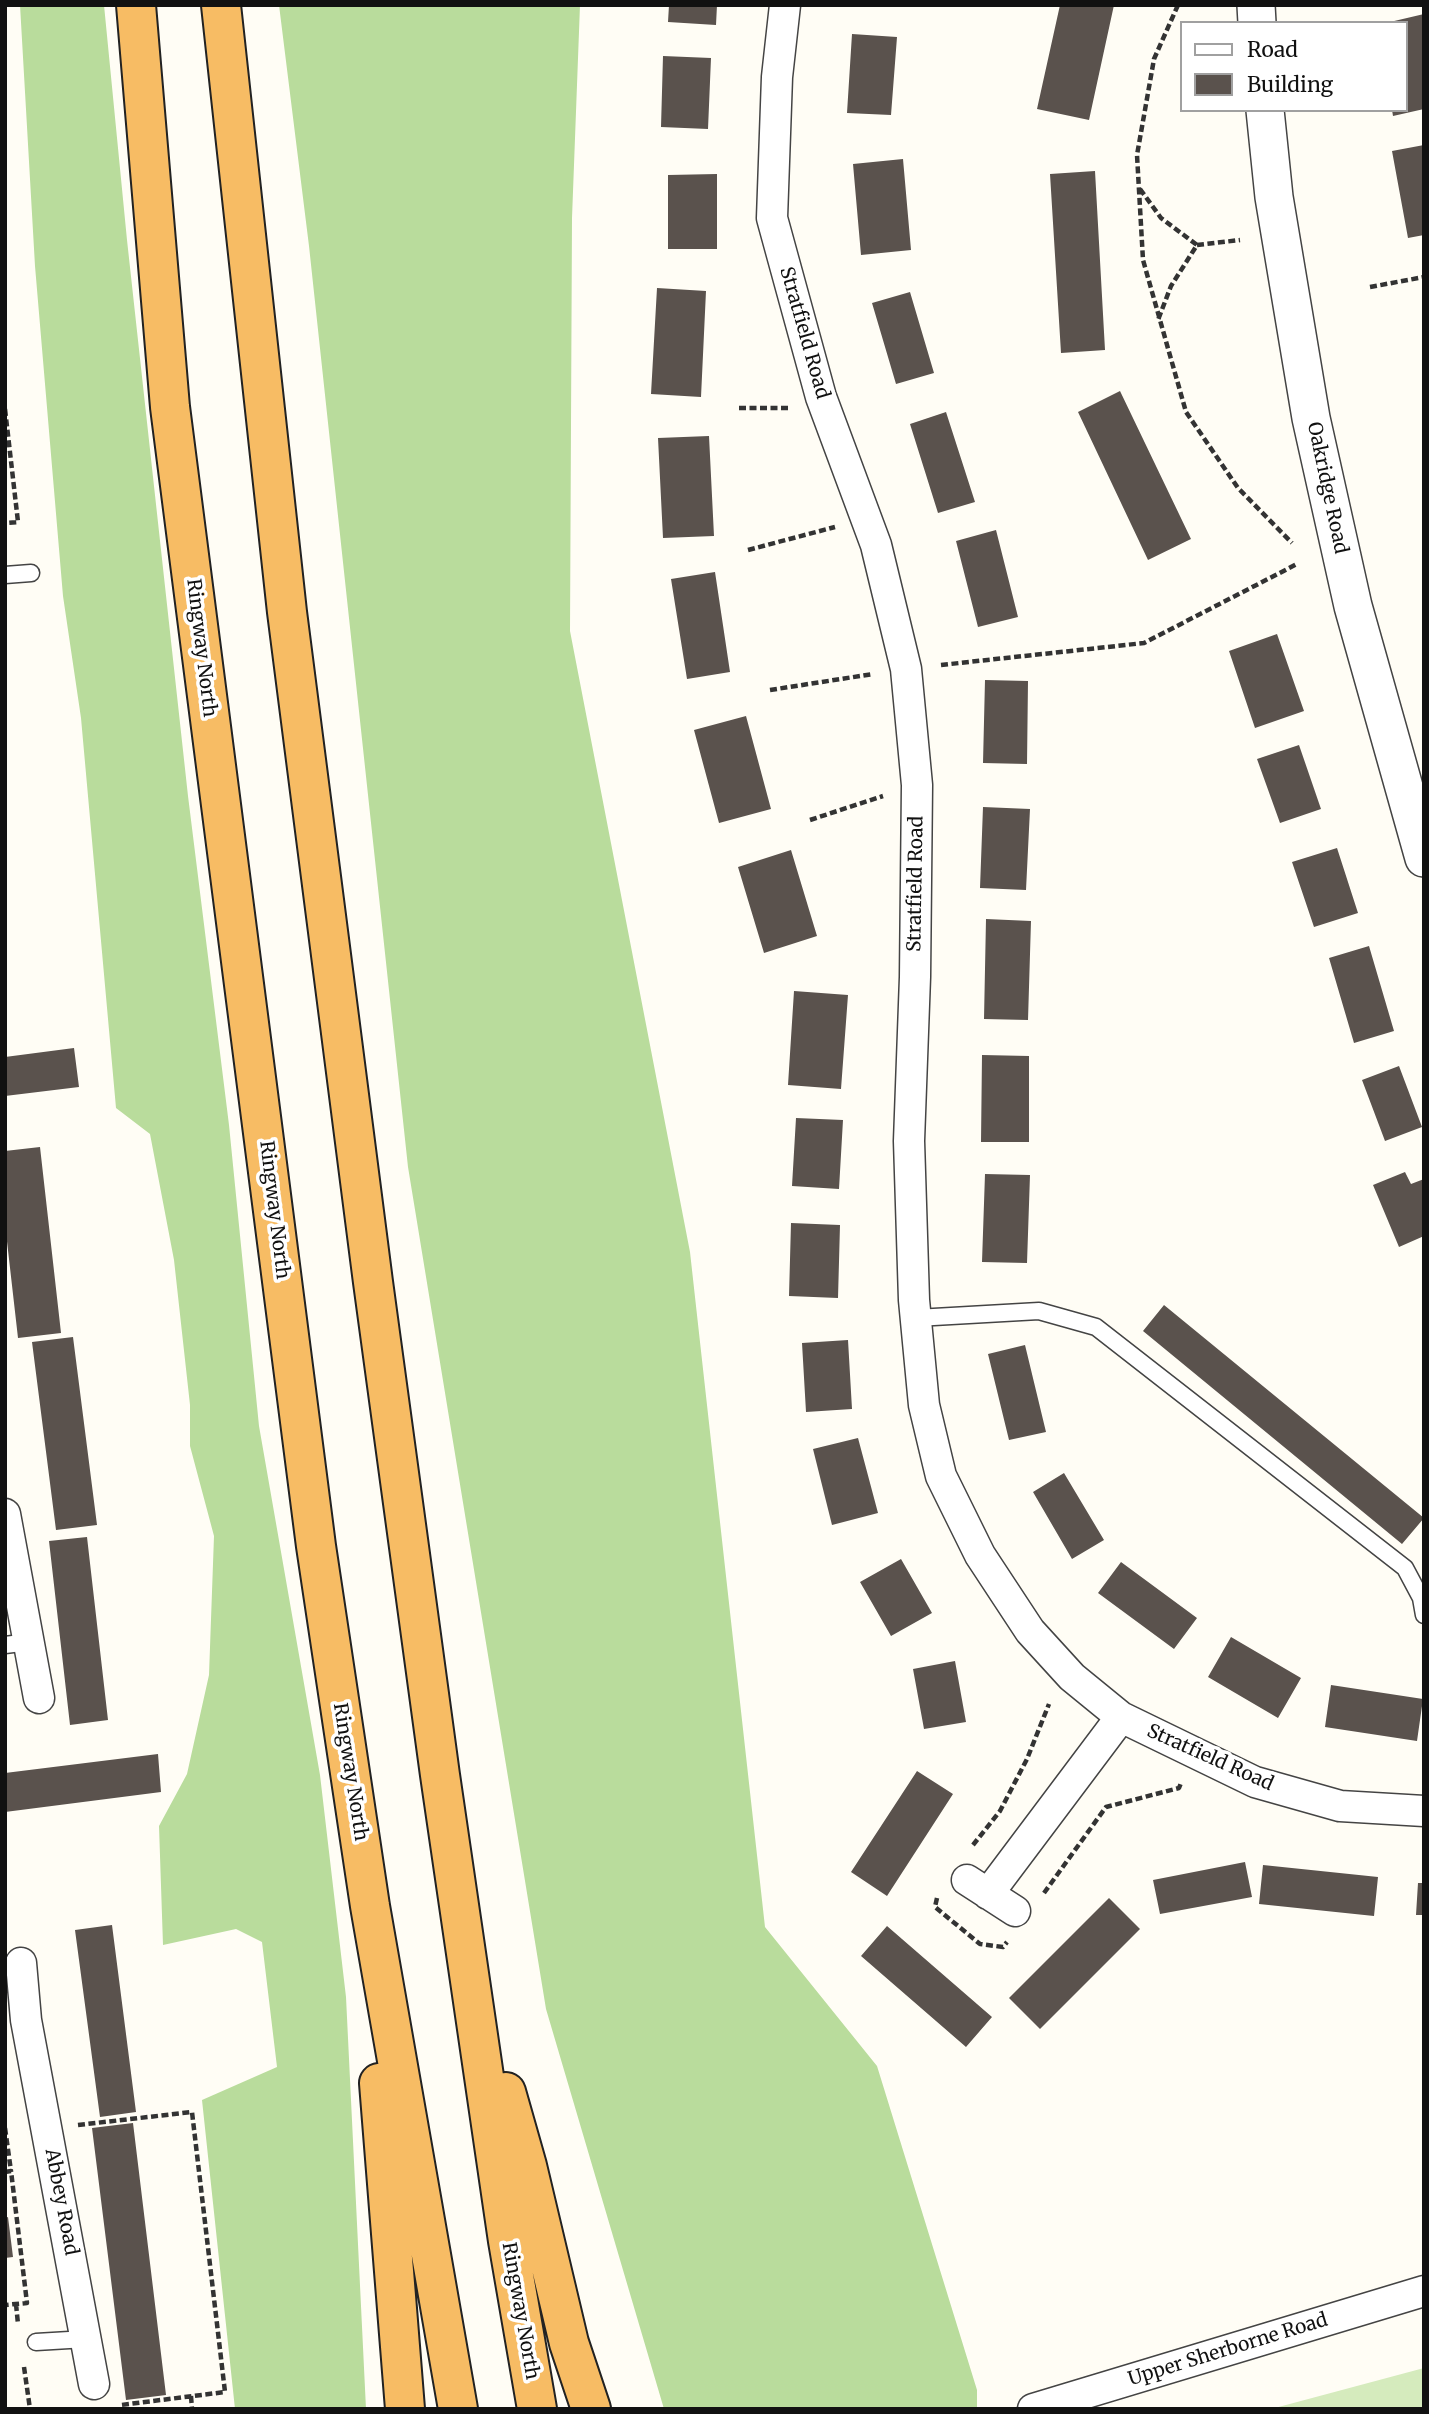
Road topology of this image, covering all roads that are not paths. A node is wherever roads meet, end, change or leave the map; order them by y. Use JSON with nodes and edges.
{"nodes":[{"id":1,"x":136,"y":5,"type":"edge"},
{"id":2,"x":221,"y":5,"type":"edge"},
{"id":3,"x":785,"y":5,"type":"edge"},
{"id":4,"x":1265,"y":112,"type":"edge"},
{"id":5,"x":31,"y":573,"type":"dead end"},
{"id":6,"x":5,"y":575,"type":"edge"},
{"id":7,"x":1424,"y":858,"type":"edge"},
{"id":8,"x":916,"y":1318,"type":"junction"},
{"id":9,"x":5,"y":1514,"type":"edge"},
{"id":10,"x":1424,"y":1615,"type":"edge"},
{"id":11,"x":17,"y":1644,"type":"edge"},
{"id":12,"x":39,"y":1698,"type":"dead end"},
{"id":13,"x":1121,"y":1717,"type":"junction"},
{"id":14,"x":1424,"y":1811,"type":"edge"},
{"id":15,"x":370,"y":1906,"type":"junction"},
{"id":16,"x":1016,"y":1911,"type":"dead end"},
{"id":17,"x":464,"y":1945,"type":"junction"},
{"id":18,"x":21,"y":1963,"type":"dead end"},
{"id":19,"x":16,"y":2020,"type":"edge"},
{"id":20,"x":1424,"y":2291,"type":"edge"},
{"id":21,"x":86,"y":2339,"type":"junction"},
{"id":22,"x":36,"y":2342,"type":"dead end"},
{"id":23,"x":104,"y":2395,"type":"road end"},
{"id":24,"x":405,"y":2409,"type":"edge"},
{"id":25,"x":458,"y":2409,"type":"edge"},
{"id":26,"x":537,"y":2409,"type":"edge"},
{"id":27,"x":591,"y":2409,"type":"edge"},
{"id":28,"x":1033,"y":2409,"type":"edge"}],
"edges":[{"from":1,"to":15,"type":"highway","name":"Ringway North"},
{"from":2,"to":17,"type":"highway","name":"Ringway North"},
{"from":3,"to":8,"type":"street","name":"Stratfield Road"},
{"from":4,"to":7,"type":"street","name":"Oakridge Road"},
{"from":5,"to":6,"type":"lane"},
{"from":8,"to":10,"type":"lane"},
{"from":8,"to":13,"type":"street","name":"Stratfield Road"},
{"from":9,"to":11,"type":"street"},
{"from":11,"to":12,"type":"street"},
{"from":13,"to":14,"type":"street","name":"Stratfield Road"},
{"from":13,"to":16,"type":"street"},
{"from":15,"to":24,"type":"highway"},
{"from":15,"to":25,"type":"highway","name":"Ringway North"},
{"from":17,"to":26,"type":"highway","name":"Ringway North"},
{"from":17,"to":27,"type":"highway"},
{"from":18,"to":19,"type":"street","name":"Abbey Road"},
{"from":19,"to":21,"type":"street","name":"Abbey Road"},
{"from":20,"to":28,"type":"street","name":"Upper Sherborne Road"},
{"from":21,"to":22,"type":"lane"},
{"from":21,"to":23,"type":"street","name":"Abbey Road"}]}
